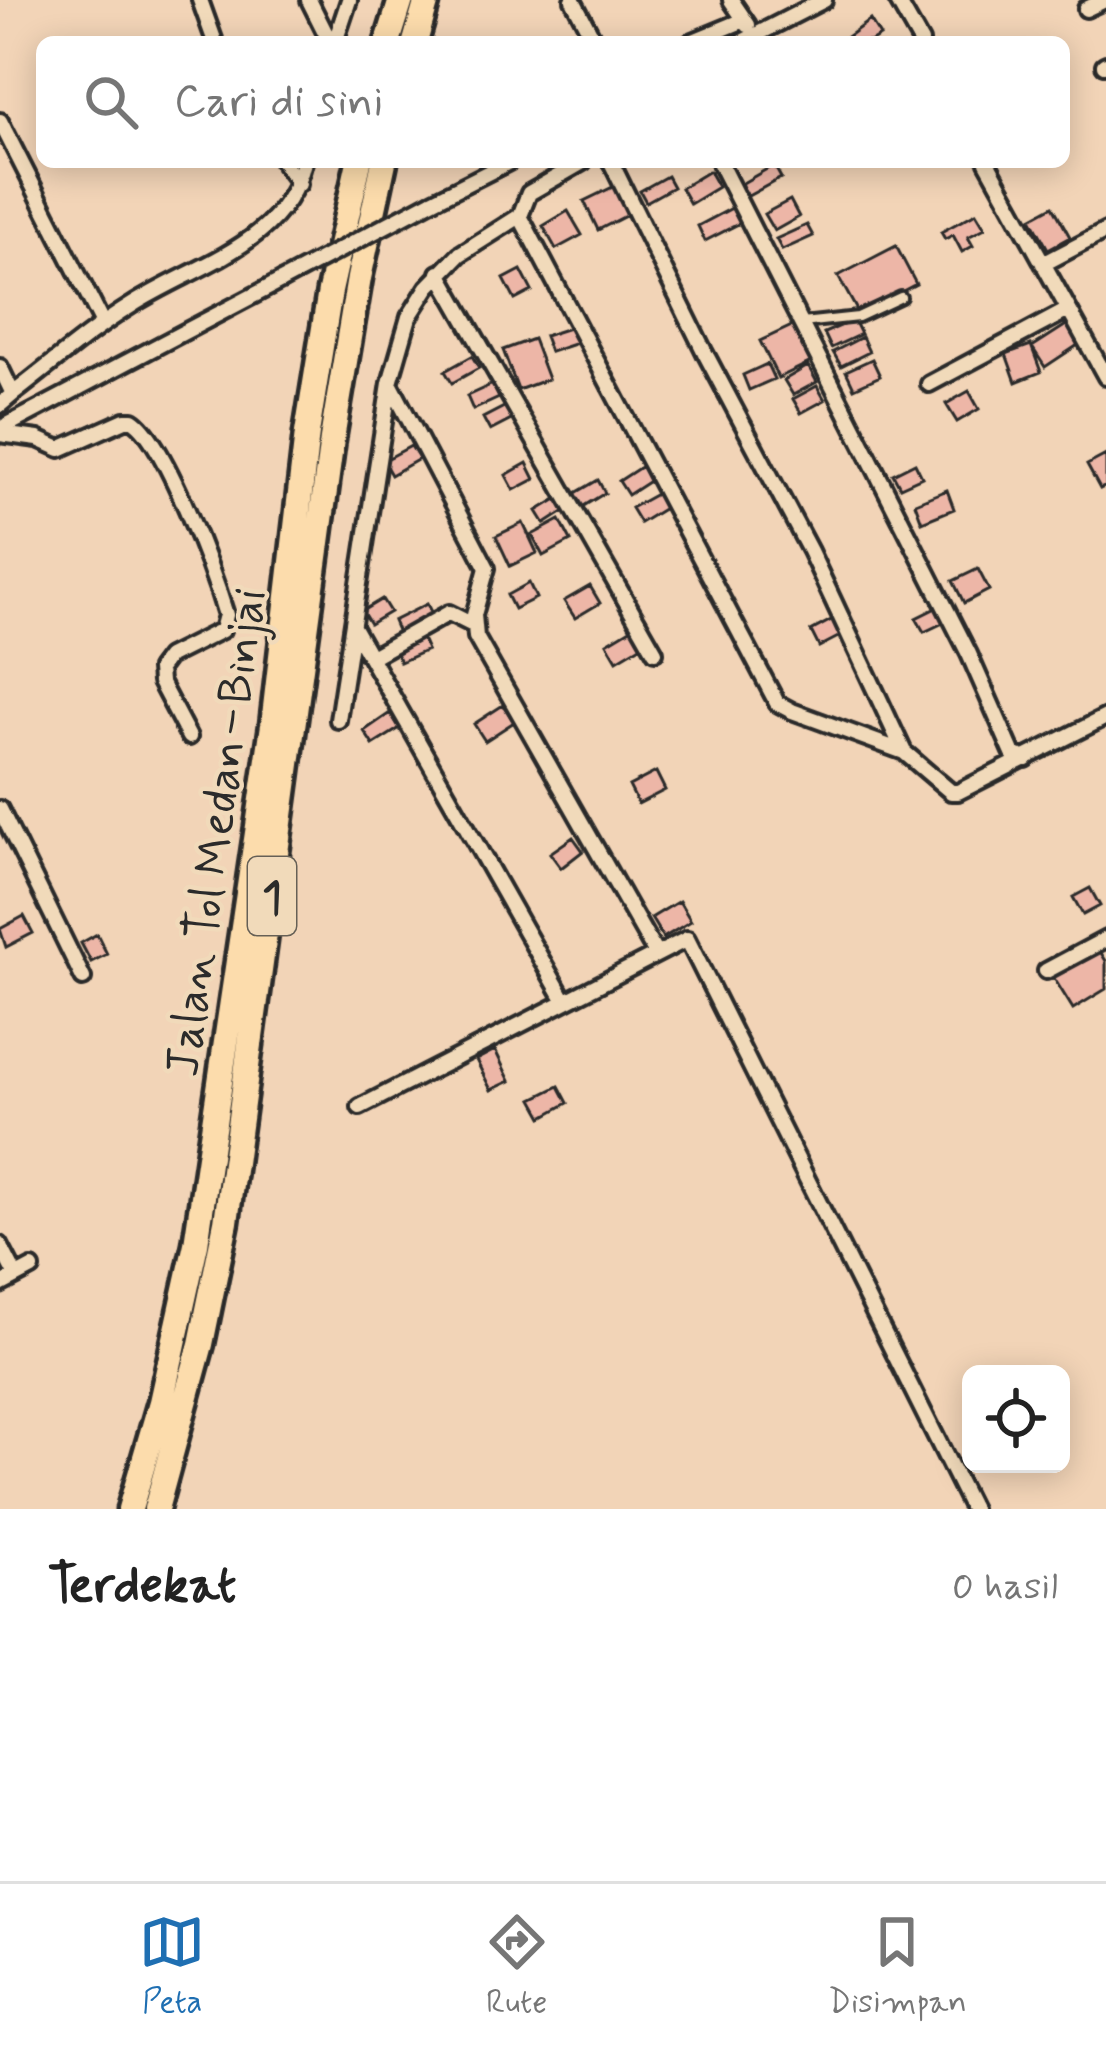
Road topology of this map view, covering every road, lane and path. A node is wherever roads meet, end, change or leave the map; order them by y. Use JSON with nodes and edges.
{"nodes":[{"id":1,"x":200,"y":0,"type":"edge"},
{"id":2,"x":309,"y":0,"type":"edge"},
{"id":3,"x":349,"y":0,"type":"edge"},
{"id":4,"x":401,"y":0,"type":"edge"},
{"id":5,"x":427,"y":0,"type":"edge"},
{"id":6,"x":573,"y":0,"type":"edge"},
{"id":7,"x":731,"y":0,"type":"edge"},
{"id":8,"x":824,"y":0,"type":"edge"},
{"id":9,"x":897,"y":0,"type":"edge"},
{"id":10,"x":1105,"y":0,"type":"edge"},
{"id":11,"x":1086,"y":9,"type":"dead end"},
{"id":12,"x":742,"y":21,"type":"junction"},
{"id":13,"x":765,"y":34,"type":"edge"},
{"id":14,"x":213,"y":36,"type":"edge"},
{"id":15,"x":329,"y":36,"type":"edge"},
{"id":16,"x":334,"y":36,"type":"edge"},
{"id":17,"x":390,"y":36,"type":"edge"},
{"id":18,"x":417,"y":36,"type":"edge"},
{"id":19,"x":592,"y":36,"type":"edge"},
{"id":20,"x":706,"y":36,"type":"edge"},
{"id":21,"x":917,"y":36,"type":"edge"},
{"id":22,"x":0,"y":121,"type":"edge"},
{"id":23,"x":287,"y":168,"type":"edge"},
{"id":24,"x":303,"y":168,"type":"edge"},
{"id":25,"x":358,"y":168,"type":"edge"},
{"id":26,"x":383,"y":168,"type":"edge"},
{"id":27,"x":497,"y":168,"type":"edge"},
{"id":28,"x":574,"y":168,"type":"edge"},
{"id":29,"x":614,"y":168,"type":"edge"},
{"id":30,"x":721,"y":168,"type":"edge"},
{"id":31,"x":990,"y":168,"type":"edge"},
{"id":32,"x":299,"y":184,"type":"junction"},
{"id":33,"x":520,"y":216,"type":"junction"},
{"id":34,"x":1106,"y":231,"type":"edge"},
{"id":35,"x":1043,"y":264,"type":"junction"},
{"id":36,"x":439,"y":273,"type":"junction"},
{"id":37,"x":901,"y":297,"type":"dead end"},
{"id":38,"x":1068,"y":310,"type":"junction"},
{"id":39,"x":802,"y":323,"type":"junction"},
{"id":40,"x":103,"y":324,"type":"junction"},
{"id":41,"x":0,"y":368,"type":"edge"},
{"id":42,"x":1106,"y":377,"type":"edge"},
{"id":43,"x":390,"y":383,"type":"junction"},
{"id":44,"x":928,"y":384,"type":"dead end"},
{"id":45,"x":13,"y":394,"type":"junction"},
{"id":46,"x":0,"y":405,"type":"edge"},
{"id":47,"x":0,"y":432,"type":"edge"},
{"id":48,"x":473,"y":625,"type":"junction"},
{"id":49,"x":353,"y":627,"type":"junction"},
{"id":50,"x":655,"y":652,"type":"dead end"},
{"id":51,"x":371,"y":657,"type":"junction"},
{"id":52,"x":1106,"y":717,"type":"edge"},
{"id":53,"x":338,"y":720,"type":"dead end"},
{"id":54,"x":189,"y":737,"type":"dead end"},
{"id":55,"x":904,"y":752,"type":"junction"},
{"id":56,"x":1026,"y":759,"type":"junction"},
{"id":57,"x":0,"y":809,"type":"edge"},
{"id":58,"x":1106,"y":939,"type":"edge"},
{"id":59,"x":656,"y":954,"type":"junction"},
{"id":60,"x":1046,"y":971,"type":"dead end"},
{"id":61,"x":83,"y":978,"type":"dead end"},
{"id":62,"x":565,"y":1001,"type":"junction"},
{"id":63,"x":360,"y":1107,"type":"dead end"},
{"id":64,"x":0,"y":1245,"type":"edge"},
{"id":65,"x":32,"y":1268,"type":"dead end"},
{"id":66,"x":16,"y":1276,"type":"junction"},
{"id":67,"x":0,"y":1285,"type":"edge"},
{"id":68,"x":130,"y":1509,"type":"edge"},
{"id":69,"x":156,"y":1509,"type":"edge"},
{"id":70,"x":972,"y":1509,"type":"edge"}],
"edges":[{"from":1,"to":14,"type":"street"},
{"from":2,"to":15,"type":"street"},
{"from":3,"to":16,"type":"street"},
{"from":4,"to":17,"type":"highway"},
{"from":5,"to":18,"type":"highway"},
{"from":6,"to":19,"type":"street"},
{"from":7,"to":12,"type":"street"},
{"from":8,"to":13,"type":"street"},
{"from":9,"to":21,"type":"street"},
{"from":10,"to":11,"type":"street"},
{"from":12,"to":13,"type":"street"},
{"from":12,"to":20,"type":"street"},
{"from":22,"to":40,"type":"street"},
{"from":23,"to":32,"type":"street"},
{"from":24,"to":32,"type":"street"},
{"from":25,"to":68,"type":"highway","name":"Jalan Tol Medan–Binjai","number":"1"},
{"from":26,"to":69,"type":"highway","name":"Jalan Tol Medan–Binjai","number":"1"},
{"from":27,"to":47,"type":"street","bridge":true},
{"from":28,"to":33,"type":"street"},
{"from":29,"to":55,"type":"street"},
{"from":30,"to":39,"type":"street"},
{"from":31,"to":35,"type":"street"},
{"from":32,"to":40,"type":"street"},
{"from":33,"to":36,"type":"street"},
{"from":33,"to":55,"type":"street"},
{"from":34,"to":35,"type":"street"},
{"from":35,"to":38,"type":"street"},
{"from":36,"to":43,"type":"street"},
{"from":36,"to":50,"type":"street"},
{"from":37,"to":39,"type":"lane"},
{"from":38,"to":42,"type":"street"},
{"from":38,"to":44,"type":"street"},
{"from":39,"to":56,"type":"street"},
{"from":40,"to":45,"type":"street"},
{"from":41,"to":45,"type":"street"},
{"from":43,"to":48,"type":"street"},
{"from":43,"to":49,"type":"street"},
{"from":45,"to":46,"type":"street"},
{"from":47,"to":54,"type":"street"},
{"from":48,"to":51,"type":"street"},
{"from":48,"to":59,"type":"street"},
{"from":49,"to":51,"type":"street"},
{"from":49,"to":53,"type":"street"},
{"from":51,"to":62,"type":"street"},
{"from":52,"to":56,"type":"street"},
{"from":55,"to":56,"type":"street"},
{"from":57,"to":61,"type":"street"},
{"from":58,"to":60,"type":"street"},
{"from":59,"to":62,"type":"street"},
{"from":59,"to":70,"type":"street"},
{"from":62,"to":63,"type":"street"},
{"from":64,"to":66,"type":"street"},
{"from":65,"to":66,"type":"street"},
{"from":66,"to":67,"type":"street"}]}
